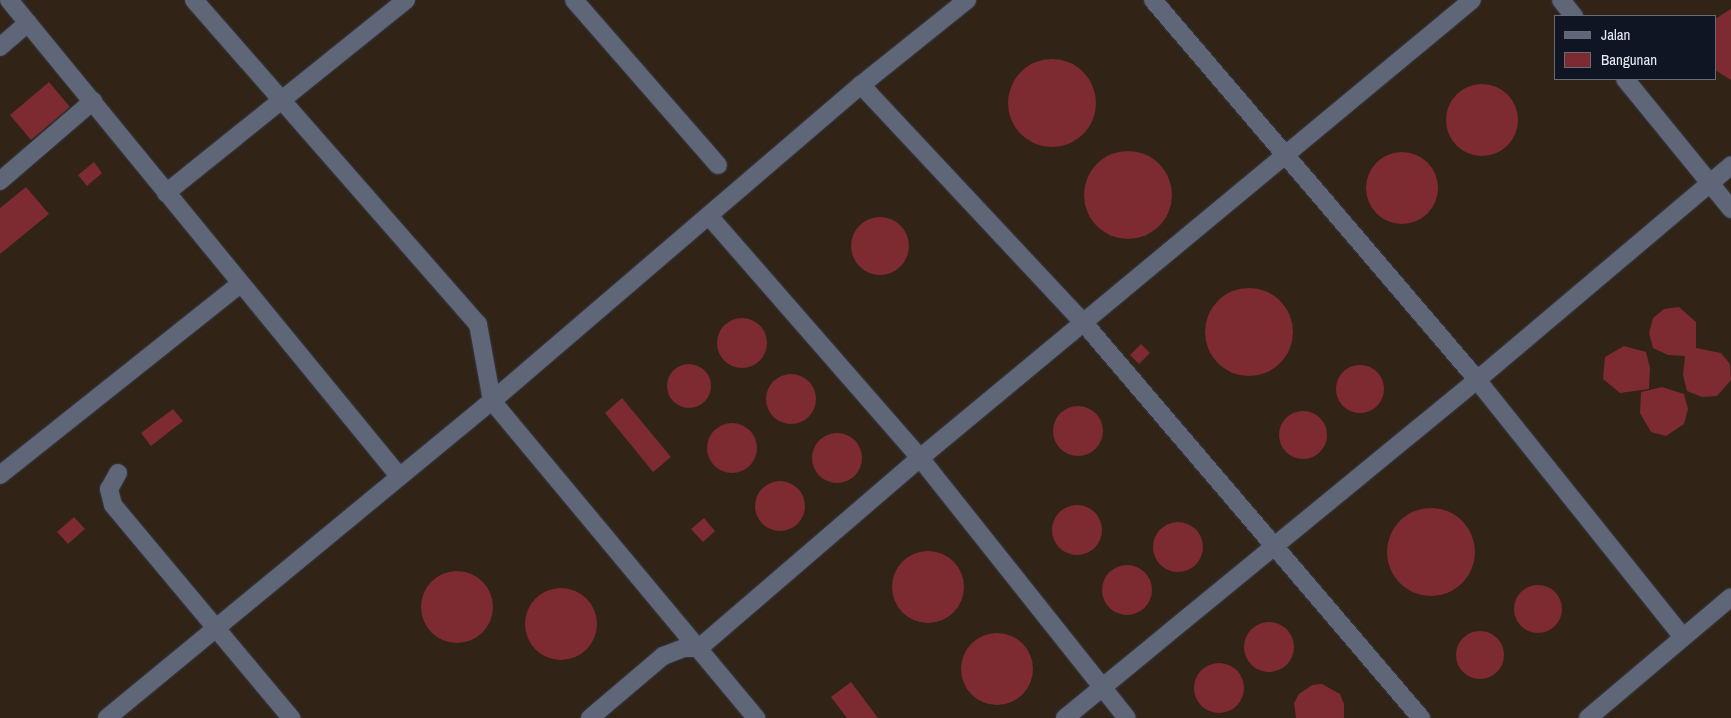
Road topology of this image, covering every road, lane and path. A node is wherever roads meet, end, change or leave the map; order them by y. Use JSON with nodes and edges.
{"nodes":[{"id":1,"x":9,"y":0,"type":"edge"},
{"id":2,"x":194,"y":0,"type":"edge"},
{"id":3,"x":406,"y":0,"type":"edge"},
{"id":4,"x":574,"y":0,"type":"edge"},
{"id":5,"x":967,"y":0,"type":"edge"},
{"id":6,"x":1153,"y":0,"type":"edge"},
{"id":7,"x":1472,"y":0,"type":"edge"},
{"id":8,"x":1561,"y":0,"type":"edge"},
{"id":9,"x":1573,"y":15,"type":"edge"},
{"id":10,"x":28,"y":23,"type":"junction"},
{"id":11,"x":0,"y":47,"type":"edge"},
{"id":12,"x":1626,"y":80,"type":"edge"},
{"id":13,"x":861,"y":85,"type":"junction"},
{"id":14,"x":93,"y":101,"type":"junction"},
{"id":15,"x":282,"y":102,"type":"junction"},
{"id":16,"x":1286,"y":156,"type":"junction"},
{"id":17,"x":718,"y":165,"type":"dead end"},
{"id":18,"x":1731,"y":165,"type":"edge"},
{"id":19,"x":0,"y":181,"type":"edge"},
{"id":20,"x":1710,"y":183,"type":"junction"},
{"id":21,"x":166,"y":193,"type":"junction"},
{"id":22,"x":1731,"y":209,"type":"edge"},
{"id":23,"x":709,"y":216,"type":"junction"},
{"id":24,"x":240,"y":284,"type":"junction"},
{"id":25,"x":1083,"y":322,"type":"junction"},
{"id":26,"x":1477,"y":380,"type":"junction"},
{"id":27,"x":492,"y":401,"type":"junction"},
{"id":28,"x":920,"y":458,"type":"junction"},
{"id":29,"x":118,"y":472,"type":"dead end"},
{"id":30,"x":0,"y":475,"type":"edge"},
{"id":31,"x":399,"y":476,"type":"junction"},
{"id":32,"x":1275,"y":546,"type":"junction"},
{"id":33,"x":1731,"y":597,"type":"edge"},
{"id":34,"x":216,"y":628,"type":"junction"},
{"id":35,"x":1683,"y":637,"type":"junction"},
{"id":36,"x":698,"y":648,"type":"junction"},
{"id":37,"x":1101,"y":688,"type":"junction"},
{"id":38,"x":107,"y":718,"type":"edge"},
{"id":39,"x":291,"y":718,"type":"edge"},
{"id":40,"x":590,"y":718,"type":"edge"},
{"id":41,"x":756,"y":718,"type":"edge"},
{"id":42,"x":1065,"y":718,"type":"edge"},
{"id":43,"x":1127,"y":718,"type":"edge"},
{"id":44,"x":1421,"y":718,"type":"edge"},
{"id":45,"x":1588,"y":718,"type":"edge"}],
"edges":[{"from":1,"to":10,"type":"lane"},
{"from":2,"to":15,"type":"lane"},
{"from":3,"to":15,"type":"lane"},
{"from":4,"to":17,"type":"lane"},
{"from":5,"to":13,"type":"lane"},
{"from":6,"to":16,"type":"lane"},
{"from":7,"to":16,"type":"lane"},
{"from":8,"to":9,"type":"lane"},
{"from":10,"to":11,"type":"lane"},
{"from":10,"to":14,"type":"lane"},
{"from":12,"to":20,"type":"lane"},
{"from":13,"to":23,"type":"lane"},
{"from":13,"to":25,"type":"lane"},
{"from":14,"to":19,"type":"lane"},
{"from":14,"to":21,"type":"lane"},
{"from":15,"to":21,"type":"lane"},
{"from":15,"to":27,"type":"lane"},
{"from":16,"to":25,"type":"lane"},
{"from":16,"to":26,"type":"lane"},
{"from":18,"to":20,"type":"lane"},
{"from":20,"to":22,"type":"lane"},
{"from":20,"to":26,"type":"lane"},
{"from":21,"to":24,"type":"lane"},
{"from":23,"to":27,"type":"lane"},
{"from":23,"to":28,"type":"lane"},
{"from":24,"to":30,"type":"lane"},
{"from":24,"to":31,"type":"lane"},
{"from":25,"to":28,"type":"lane"},
{"from":25,"to":32,"type":"lane"},
{"from":26,"to":32,"type":"lane"},
{"from":26,"to":35,"type":"lane"},
{"from":27,"to":31,"type":"lane"},
{"from":27,"to":36,"type":"lane"},
{"from":28,"to":36,"type":"lane"},
{"from":28,"to":37,"type":"lane"},
{"from":29,"to":34,"type":"lane"},
{"from":31,"to":34,"type":"lane"},
{"from":32,"to":37,"type":"lane"},
{"from":32,"to":44,"type":"lane"},
{"from":33,"to":35,"type":"lane"},
{"from":34,"to":38,"type":"lane"},
{"from":34,"to":39,"type":"lane"},
{"from":35,"to":45,"type":"lane"},
{"from":36,"to":40,"type":"lane"},
{"from":36,"to":41,"type":"lane"},
{"from":37,"to":42,"type":"lane"},
{"from":37,"to":43,"type":"lane"}]}
